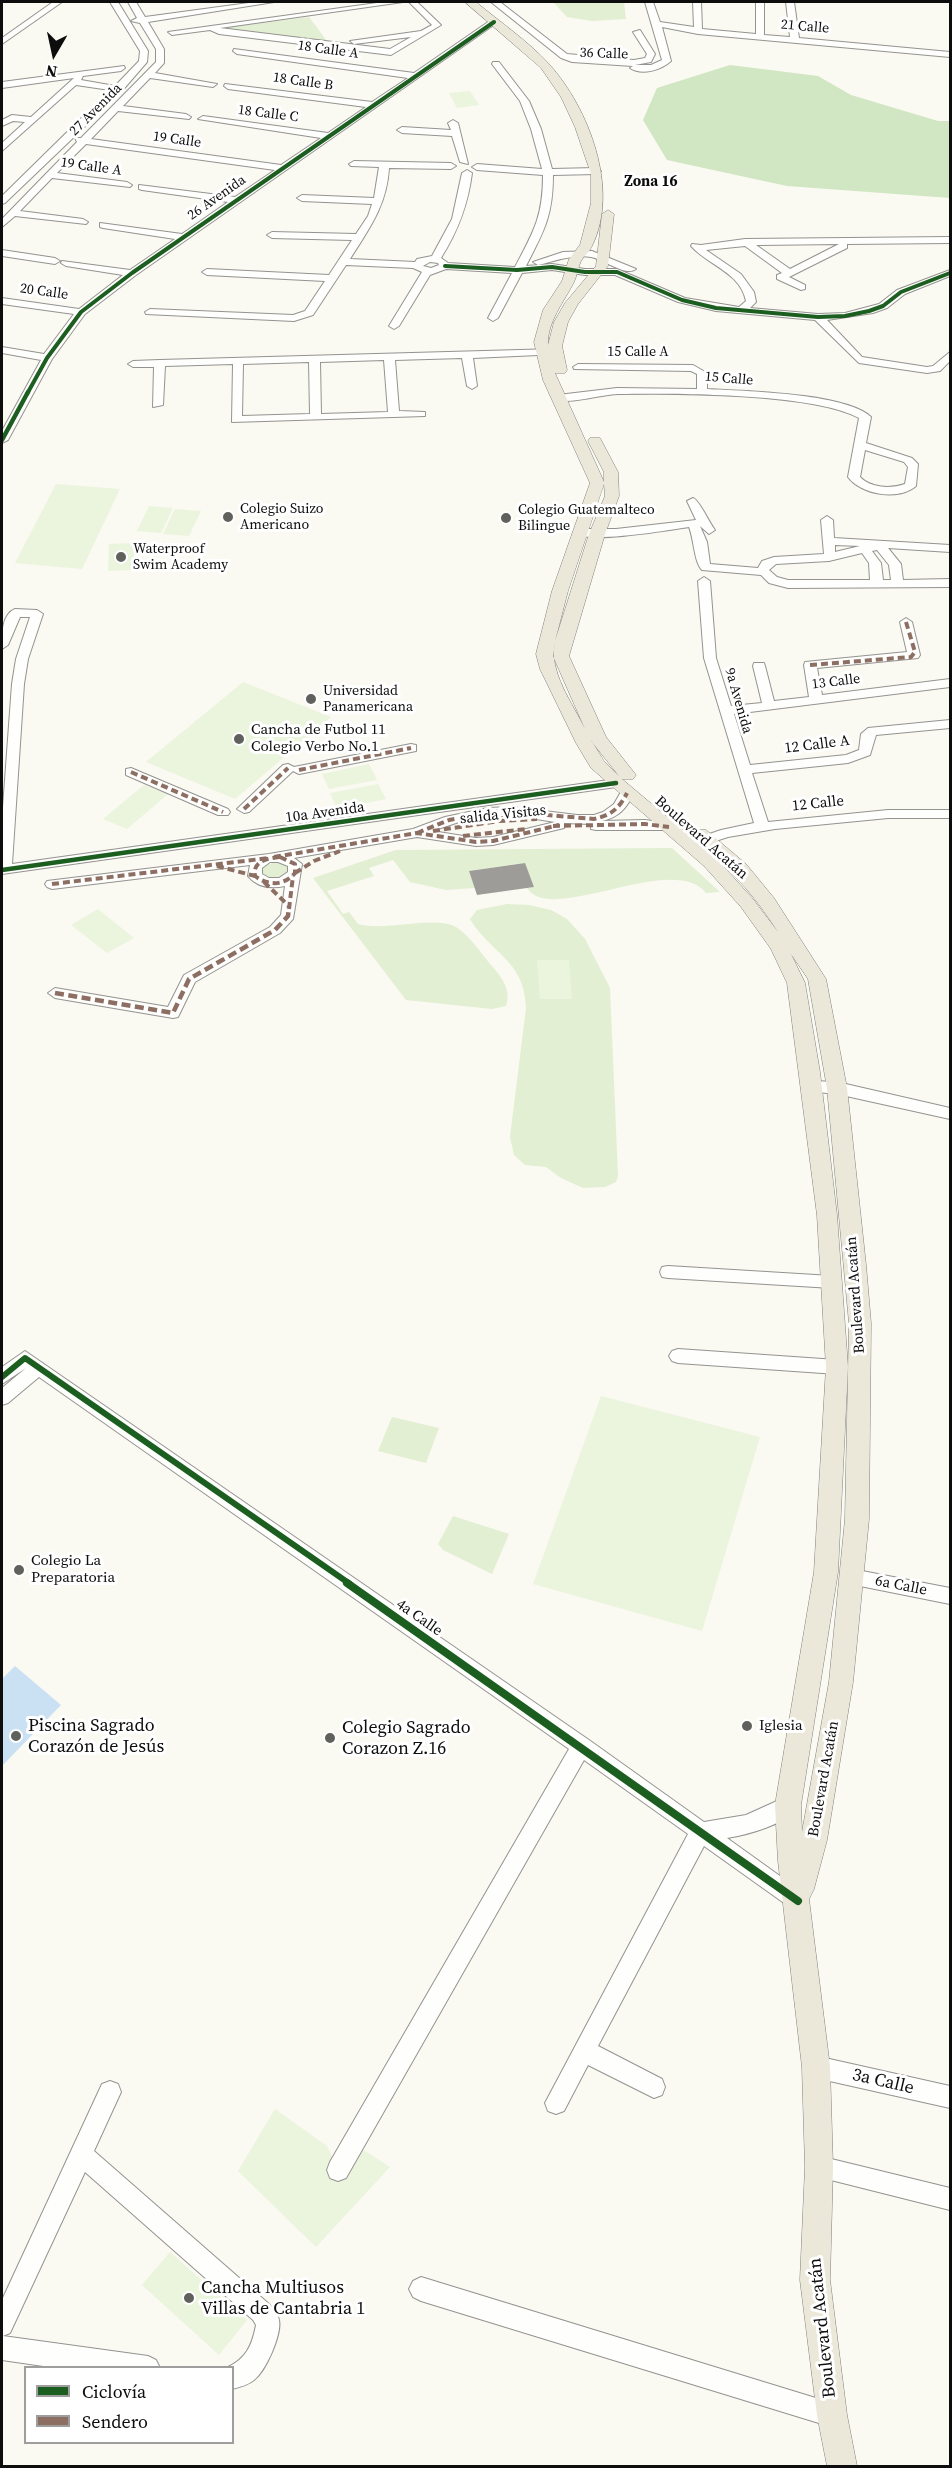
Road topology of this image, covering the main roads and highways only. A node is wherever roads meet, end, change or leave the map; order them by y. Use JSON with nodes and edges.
{"nodes":[{"id":1,"x":470,"y":2,"type":"edge"},
{"id":2,"x":483,"y":2,"type":"edge"},
{"id":3,"x":555,"y":66,"type":"junction"},
{"id":4,"x":588,"y":239,"type":"junction"},
{"id":5,"x":563,"y":255,"type":"road end"},
{"id":6,"x":549,"y":352,"type":"junction"},
{"id":7,"x":595,"y":533,"type":"junction"},
{"id":8,"x":699,"y":842,"type":"junction"},
{"id":9,"x":799,"y":1862,"type":"junction"},
{"id":10,"x":842,"y":2466,"type":"edge"}],
"edges":[{"from":1,"to":3,"type":"main road","name":"Boulevard Acatán"},
{"from":2,"to":3,"type":"main road","name":"Boulevard Acatán"},
{"from":3,"to":4,"type":"main road","name":"Boulevard Acatán"},
{"from":3,"to":6,"type":"main road","name":"Boulevard Acatán"},
{"from":4,"to":5,"type":"main road"},
{"from":4,"to":6,"type":"main road","name":"Boulevard Acatán"},
{"from":6,"to":7,"type":"main road","name":"Boulevard Acatán"},
{"from":7,"to":8,"type":"main road","name":"Boulevard Acatán"},
{"from":7,"to":8,"type":"main road","name":"Boulevard Acatán"},
{"from":8,"to":9,"type":"main road","name":"Boulevard Acatán"},
{"from":8,"to":9,"type":"main road","name":"Boulevard Acatán"},
{"from":9,"to":10,"type":"main road","name":"Boulevard Acatán"}]}
